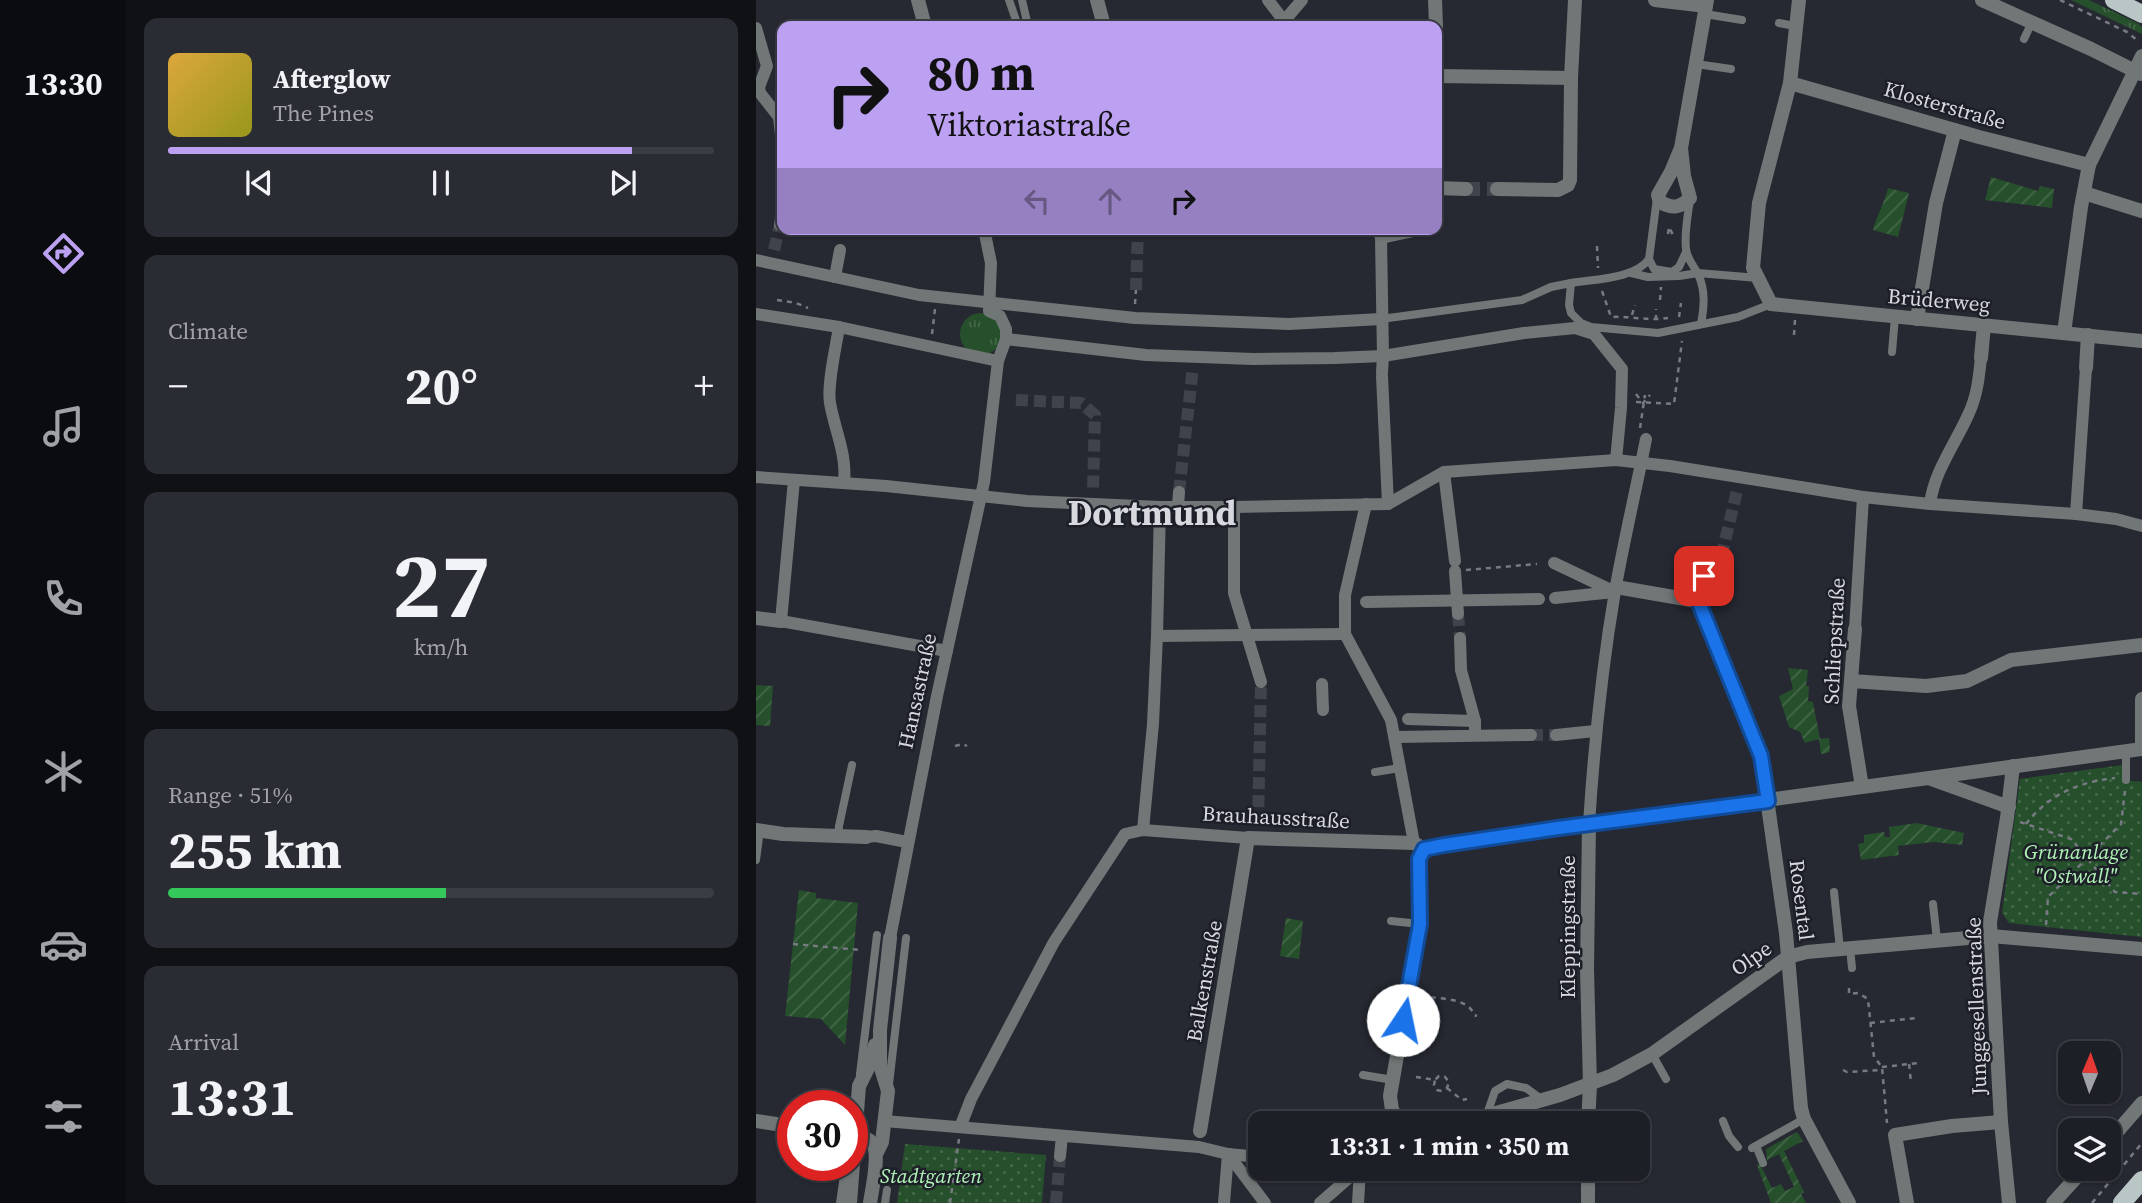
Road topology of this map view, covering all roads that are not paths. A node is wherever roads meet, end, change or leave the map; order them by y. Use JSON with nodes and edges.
{"nodes":[{"id":1,"x":918,"y":0,"type":"edge"},
{"id":2,"x":1009,"y":0,"type":"edge"},
{"id":3,"x":1022,"y":0,"type":"edge"},
{"id":4,"x":1097,"y":0,"type":"edge"},
{"id":5,"x":1268,"y":0,"type":"edge"},
{"id":6,"x":1302,"y":0,"type":"edge"},
{"id":7,"x":1435,"y":0,"type":"edge"},
{"id":8,"x":1576,"y":0,"type":"edge"},
{"id":9,"x":1655,"y":0,"type":"edge"},
{"id":10,"x":1798,"y":0,"type":"edge"},
{"id":11,"x":1982,"y":0,"type":"edge"},
{"id":12,"x":2114,"y":0,"type":"edge"},
{"id":13,"x":1706,"y":7,"type":"edge"},
{"id":14,"x":2142,"y":14,"type":"edge"},
{"id":15,"x":1742,"y":20,"type":"dead end"},
{"id":16,"x":924,"y":21,"type":"edge"},
{"id":17,"x":1015,"y":21,"type":"edge"},
{"id":18,"x":1027,"y":21,"type":"edge"},
{"id":19,"x":1103,"y":21,"type":"edge"},
{"id":20,"x":1282,"y":21,"type":"edge"},
{"id":21,"x":1285,"y":21,"type":"edge"},
{"id":22,"x":1436,"y":21,"type":"edge"},
{"id":23,"x":2032,"y":22,"type":"junction"},
{"id":24,"x":1779,"y":23,"type":"dead end"},
{"id":25,"x":1795,"y":26,"type":"junction"},
{"id":26,"x":756,"y":28,"type":"edge"},
{"id":27,"x":2024,"y":39,"type":"dead end"},
{"id":28,"x":2142,"y":56,"type":"edge"},
{"id":29,"x":1696,"y":64,"type":"junction"},
{"id":30,"x":1731,"y":69,"type":"dead end"},
{"id":31,"x":2139,"y":73,"type":"edge"},
{"id":32,"x":1442,"y":76,"type":"edge"},
{"id":33,"x":1571,"y":78,"type":"junction"},
{"id":34,"x":1790,"y":83,"type":"junction"},
{"id":35,"x":777,"y":114,"type":"edge"},
{"id":36,"x":1955,"y":130,"type":"junction"},
{"id":37,"x":1681,"y":148,"type":"junction"},
{"id":38,"x":2089,"y":165,"type":"junction"},
{"id":39,"x":1442,"y":188,"type":"edge"},
{"id":40,"x":1466,"y":189,"type":"tunnel mouth"},
{"id":41,"x":1497,"y":189,"type":"tunnel mouth"},
{"id":42,"x":2084,"y":193,"type":"junction"},
{"id":43,"x":1658,"y":195,"type":"junction"},
{"id":44,"x":1690,"y":198,"type":"junction"},
{"id":45,"x":2142,"y":211,"type":"edge"},
{"id":46,"x":985,"y":235,"type":"edge"},
{"id":47,"x":1379,"y":235,"type":"edge"},
{"id":48,"x":839,"y":250,"type":"dead end"},
{"id":49,"x":1686,"y":251,"type":"junction"},
{"id":50,"x":1649,"y":259,"type":"junction"},
{"id":51,"x":756,"y":260,"type":"edge"},
{"id":52,"x":1631,"y":273,"type":"junction"},
{"id":53,"x":1698,"y":273,"type":"junction"},
{"id":54,"x":1756,"y":273,"type":"junction"},
{"id":55,"x":835,"y":277,"type":"junction"},
{"id":56,"x":1571,"y":283,"type":"junction"},
{"id":57,"x":989,"y":302,"type":"junction"},
{"id":58,"x":1771,"y":304,"type":"junction"},
{"id":59,"x":756,"y":314,"type":"edge"},
{"id":60,"x":1895,"y":317,"type":"junction"},
{"id":61,"x":1381,"y":319,"type":"junction"},
{"id":62,"x":1917,"y":319,"type":"junction"},
{"id":63,"x":1701,"y":324,"type":"junction"},
{"id":64,"x":1984,"y":325,"type":"junction"},
{"id":65,"x":839,"y":327,"type":"junction"},
{"id":66,"x":1586,"y":328,"type":"junction"},
{"id":67,"x":2064,"y":333,"type":"junction"},
{"id":68,"x":2088,"y":335,"type":"junction"},
{"id":69,"x":1006,"y":339,"type":"junction"},
{"id":70,"x":2142,"y":341,"type":"edge"},
{"id":71,"x":1892,"y":352,"type":"dead end"},
{"id":72,"x":1383,"y":356,"type":"junction"},
{"id":73,"x":1981,"y":358,"type":"joint"},
{"id":74,"x":998,"y":361,"type":"junction"},
{"id":75,"x":2086,"y":368,"type":"joint"},
{"id":76,"x":1642,"y":439,"type":"road end"},
{"id":77,"x":1616,"y":460,"type":"junction"},
{"id":78,"x":1641,"y":462,"type":"junction"},
{"id":79,"x":1444,"y":472,"type":"junction"},
{"id":80,"x":756,"y":477,"type":"edge"},
{"id":81,"x":1739,"y":477,"type":"junction"},
{"id":82,"x":794,"y":480,"type":"junction"},
{"id":83,"x":845,"y":483,"type":"junction"},
{"id":84,"x":1737,"y":491,"type":"tunnel mouth"},
{"id":85,"x":1179,"y":492,"type":"tunnel mouth"},
{"id":86,"x":981,"y":495,"type":"junction"},
{"id":87,"x":1863,"y":497,"type":"junction"},
{"id":88,"x":1366,"y":504,"type":"junction"},
{"id":89,"x":1388,"y":504,"type":"junction"},
{"id":90,"x":1930,"y":504,"type":"junction"},
{"id":91,"x":1160,"y":507,"type":"junction"},
{"id":92,"x":1178,"y":507,"type":"junction"},
{"id":93,"x":1234,"y":507,"type":"junction"},
{"id":94,"x":2076,"y":514,"type":"junction"},
{"id":95,"x":2142,"y":526,"type":"edge"},
{"id":96,"x":1553,"y":563,"type":"dead end"},
{"id":97,"x":1712,"y":576,"type":"tunnel mouth"},
{"id":98,"x":1615,"y":589,"type":"junction"},
{"id":99,"x":1555,"y":598,"type":"dead end"},
{"id":100,"x":1539,"y":600,"type":"dead end"},
{"id":101,"x":1457,"y":601,"type":"junction"},
{"id":102,"x":1366,"y":602,"type":"dead end"},
{"id":103,"x":1699,"y":603,"type":"junction"},
{"id":104,"x":1458,"y":614,"type":"tunnel mouth"},
{"id":105,"x":756,"y":618,"type":"edge"},
{"id":106,"x":780,"y":621,"type":"junction"},
{"id":107,"x":1855,"y":629,"type":"joint"},
{"id":108,"x":1345,"y":634,"type":"junction"},
{"id":109,"x":1157,"y":636,"type":"junction"},
{"id":110,"x":1247,"y":636,"type":"junction"},
{"id":111,"x":1460,"y":638,"type":"tunnel mouth"},
{"id":112,"x":2142,"y":645,"type":"edge"},
{"id":113,"x":947,"y":651,"type":"junction"},
{"id":114,"x":1851,"y":681,"type":"junction"},
{"id":115,"x":1261,"y":682,"type":"tunnel mouth"},
{"id":116,"x":1322,"y":684,"type":"dead end"},
{"id":117,"x":2142,"y":699,"type":"edge"},
{"id":118,"x":1323,"y":710,"type":"dead end"},
{"id":119,"x":1391,"y":720,"type":"junction"},
{"id":120,"x":1475,"y":721,"type":"junction"},
{"id":121,"x":1445,"y":729,"type":"junction"},
{"id":122,"x":1595,"y":731,"type":"junction"},
{"id":123,"x":1475,"y":735,"type":"junction"},
{"id":124,"x":1531,"y":735,"type":"tunnel mouth"},
{"id":125,"x":1556,"y":735,"type":"tunnel mouth"},
{"id":126,"x":1395,"y":737,"type":"junction"},
{"id":127,"x":2142,"y":743,"type":"edge"},
{"id":128,"x":2142,"y":748,"type":"edge"},
{"id":129,"x":2126,"y":751,"type":"junction"},
{"id":130,"x":852,"y":765,"type":"dead end"},
{"id":131,"x":2013,"y":766,"type":"junction"},
{"id":132,"x":1400,"y":768,"type":"junction"},
{"id":133,"x":1375,"y":772,"type":"dead end"},
{"id":134,"x":1930,"y":778,"type":"junction"},
{"id":135,"x":2126,"y":779,"type":"road end"},
{"id":136,"x":1862,"y":787,"type":"junction"},
{"id":137,"x":1768,"y":801,"type":"junction"},
{"id":138,"x":2008,"y":812,"type":"junction"},
{"id":139,"x":1589,"y":824,"type":"junction"},
{"id":140,"x":758,"y":830,"type":"edge"},
{"id":141,"x":1143,"y":830,"type":"junction"},
{"id":142,"x":838,"y":835,"type":"junction"},
{"id":143,"x":866,"y":837,"type":"joint"},
{"id":144,"x":1248,"y":838,"type":"junction"},
{"id":145,"x":907,"y":842,"type":"junction"},
{"id":146,"x":1419,"y":846,"type":"junction"},
{"id":147,"x":756,"y":860,"type":"edge"},
{"id":148,"x":1833,"y":892,"type":"dead end"},
{"id":149,"x":1933,"y":904,"type":"dead end"},
{"id":150,"x":1391,"y":921,"type":"dead end"},
{"id":151,"x":1420,"y":924,"type":"junction"},
{"id":152,"x":883,"y":936,"type":"junction"},
{"id":153,"x":1991,"y":936,"type":"junction"},
{"id":154,"x":906,"y":938,"type":"dead end"},
{"id":155,"x":1937,"y":940,"type":"junction"},
{"id":156,"x":1845,"y":948,"type":"junction"},
{"id":157,"x":2142,"y":950,"type":"edge"},
{"id":158,"x":1788,"y":957,"type":"junction"},
{"id":159,"x":1852,"y":968,"type":"dead end"},
{"id":160,"x":880,"y":1030,"type":"junction"},
{"id":161,"x":1652,"y":1055,"type":"junction"},
{"id":162,"x":1363,"y":1075,"type":"dead end"},
{"id":163,"x":1666,"y":1079,"type":"dead end"},
{"id":164,"x":1392,"y":1080,"type":"junction"},
{"id":165,"x":1590,"y":1085,"type":"junction"},
{"id":166,"x":859,"y":1086,"type":"junction"},
{"id":167,"x":859,"y":1090,"type":"edge"},
{"id":168,"x":888,"y":1091,"type":"junction"},
{"id":169,"x":1541,"y":1099,"type":"junction"},
{"id":170,"x":2142,"y":1102,"type":"edge"},
{"id":171,"x":1394,"y":1111,"type":"edge"},
{"id":172,"x":1488,"y":1111,"type":"edge"},
{"id":173,"x":1498,"y":1111,"type":"edge"},
{"id":174,"x":1589,"y":1111,"type":"edge"},
{"id":175,"x":1804,"y":1119,"type":"junction"},
{"id":176,"x":756,"y":1121,"type":"edge"},
{"id":177,"x":884,"y":1121,"type":"junction"},
{"id":178,"x":1723,"y":1121,"type":"dead end"},
{"id":179,"x":2001,"y":1122,"type":"junction"},
{"id":180,"x":776,"y":1124,"type":"tunnel mouth"},
{"id":181,"x":961,"y":1125,"type":"junction"},
{"id":182,"x":2121,"y":1127,"type":"edge"},
{"id":183,"x":1200,"y":1131,"type":"dead end"},
{"id":184,"x":1062,"y":1136,"type":"junction"},
{"id":185,"x":868,"y":1143,"type":"edge"},
{"id":186,"x":1738,"y":1147,"type":"dead end"},
{"id":187,"x":876,"y":1154,"type":"junction"},
{"id":188,"x":1228,"y":1154,"type":"junction"},
{"id":189,"x":1060,"y":1156,"type":"tunnel mouth"},
{"id":190,"x":1248,"y":1156,"type":"edge"},
{"id":191,"x":1763,"y":1163,"type":"dead end"},
{"id":192,"x":2142,"y":1180,"type":"edge"},
{"id":193,"x":843,"y":1181,"type":"edge"},
{"id":194,"x":853,"y":1181,"type":"edge"},
{"id":195,"x":1345,"y":1181,"type":"edge"},
{"id":196,"x":1358,"y":1181,"type":"edge"},
{"id":197,"x":1588,"y":1181,"type":"edge"},
{"id":198,"x":2073,"y":1181,"type":"edge"},
{"id":199,"x":887,"y":1190,"type":"dead end"},
{"id":200,"x":840,"y":1203,"type":"edge"},
{"id":201,"x":850,"y":1203,"type":"edge"},
{"id":202,"x":870,"y":1203,"type":"edge"},
{"id":203,"x":885,"y":1203,"type":"edge"},
{"id":204,"x":1224,"y":1203,"type":"edge"},
{"id":205,"x":1265,"y":1203,"type":"edge"},
{"id":206,"x":1320,"y":1203,"type":"edge"},
{"id":207,"x":1357,"y":1203,"type":"edge"},
{"id":208,"x":1588,"y":1203,"type":"edge"},
{"id":209,"x":1849,"y":1203,"type":"edge"},
{"id":210,"x":1907,"y":1203,"type":"edge"},
{"id":211,"x":2009,"y":1203,"type":"edge"},
{"id":212,"x":2053,"y":1203,"type":"edge"},
{"id":213,"x":2122,"y":1203,"type":"edge"}],
"edges":[{"from":1,"to":16,"type":"street"},
{"from":2,"to":17,"type":"lane"},
{"from":3,"to":18,"type":"lane"},
{"from":4,"to":19,"type":"street"},
{"from":5,"to":20,"type":"street"},
{"from":6,"to":21,"type":"street"},
{"from":7,"to":22,"type":"street"},
{"from":8,"to":33,"type":"street"},
{"from":9,"to":13,"type":"street"},
{"from":10,"to":25,"type":"street"},
{"from":11,"to":23,"type":"street"},
{"from":12,"to":14,"type":"main road"},
{"from":13,"to":15,"type":"lane"},
{"from":13,"to":29,"type":"street"},
{"from":23,"to":27,"type":"lane"},
{"from":23,"to":31,"type":"street"},
{"from":24,"to":25,"type":"lane"},
{"from":25,"to":34,"type":"street"},
{"from":26,"to":35,"type":"street"},
{"from":28,"to":31,"type":"street"},
{"from":29,"to":30,"type":"lane"},
{"from":29,"to":37,"type":"street"},
{"from":31,"to":38,"type":"street"},
{"from":32,"to":33,"type":"street"},
{"from":33,"to":41,"type":"street"},
{"from":34,"to":36,"type":"street","name":"Klosterstraße"},
{"from":34,"to":54,"type":"street"},
{"from":36,"to":38,"type":"street","name":"Klosterstraße"},
{"from":36,"to":62,"type":"street"},
{"from":37,"to":43,"type":"street"},
{"from":37,"to":44,"type":"street"},
{"from":38,"to":42,"type":"street"},
{"from":39,"to":40,"type":"street"},
{"from":42,"to":45,"type":"street"},
{"from":42,"to":67,"type":"street"},
{"from":43,"to":44,"type":"street"},
{"from":43,"to":50,"type":"lane"},
{"from":44,"to":49,"type":"lane"},
{"from":46,"to":57,"type":"street"},
{"from":47,"to":61,"type":"street"},
{"from":48,"to":55,"type":"street"},
{"from":49,"to":50,"type":"lane"},
{"from":49,"to":53,"type":"lane"},
{"from":50,"to":52,"type":"lane"},
{"from":51,"to":55,"type":"street"},
{"from":52,"to":53,"type":"lane"},
{"from":52,"to":56,"type":"lane"},
{"from":53,"to":54,"type":"lane"},
{"from":53,"to":63,"type":"lane"},
{"from":54,"to":58,"type":"street"},
{"from":55,"to":57,"type":"street"},
{"from":56,"to":61,"type":"lane"},
{"from":56,"to":66,"type":"lane"},
{"from":57,"to":61,"type":"street"},
{"from":57,"to":69,"type":"street"},
{"from":58,"to":60,"type":"street","name":"Brüderweg"},
{"from":58,"to":63,"type":"lane"},
{"from":59,"to":65,"type":"street"},
{"from":60,"to":62,"type":"street","name":"Brüderweg"},
{"from":60,"to":71,"type":"lane"},
{"from":61,"to":72,"type":"street"},
{"from":62,"to":64,"type":"street","name":"Brüderweg"},
{"from":63,"to":66,"type":"lane"},
{"from":64,"to":67,"type":"street","name":"Brüderweg"},
{"from":64,"to":73,"type":"street"},
{"from":65,"to":74,"type":"street"},
{"from":65,"to":83,"type":"street"},
{"from":66,"to":72,"type":"street"},
{"from":66,"to":77,"type":"street"},
{"from":67,"to":68,"type":"street","name":"Brüderweg"},
{"from":68,"to":70,"type":"street","name":"Brüderweg"},
{"from":68,"to":75,"type":"street"},
{"from":69,"to":72,"type":"street"},
{"from":69,"to":74,"type":"street","name":"Hansastraße"},
{"from":72,"to":89,"type":"street"},
{"from":73,"to":90,"type":"street"},
{"from":74,"to":86,"type":"street","name":"Hansastraße"},
{"from":75,"to":94,"type":"street"},
{"from":76,"to":78,"type":"street","name":"Kleppingstraße"},
{"from":77,"to":78,"type":"street"},
{"from":77,"to":79,"type":"street"},
{"from":78,"to":81,"type":"street"},
{"from":78,"to":98,"type":"street","name":"Kleppingstraße"},
{"from":79,"to":89,"type":"street"},
{"from":79,"to":101,"type":"street"},
{"from":80,"to":82,"type":"street"},
{"from":81,"to":84,"type":"street"},
{"from":81,"to":87,"type":"street"},
{"from":82,"to":83,"type":"street"},
{"from":82,"to":106,"type":"street"},
{"from":83,"to":86,"type":"street"},
{"from":85,"to":92,"type":"street"},
{"from":86,"to":91,"type":"street"},
{"from":86,"to":113,"type":"street","name":"Hansastraße"},
{"from":87,"to":90,"type":"street"},
{"from":87,"to":107,"type":"street","name":"Schliepstraße"},
{"from":88,"to":89,"type":"street"},
{"from":88,"to":93,"type":"street"},
{"from":88,"to":108,"type":"street"},
{"from":90,"to":94,"type":"street"},
{"from":91,"to":92,"type":"street"},
{"from":91,"to":109,"type":"street"},
{"from":92,"to":93,"type":"street"},
{"from":93,"to":110,"type":"street"},
{"from":94,"to":95,"type":"street"},
{"from":96,"to":98,"type":"street"},
{"from":97,"to":103,"type":"street"},
{"from":98,"to":99,"type":"street"},
{"from":98,"to":103,"type":"street"},
{"from":98,"to":122,"type":"street","name":"Kleppingstraße"},
{"from":100,"to":101,"type":"street"},
{"from":101,"to":102,"type":"street"},
{"from":101,"to":104,"type":"street"},
{"from":103,"to":137,"type":"street","name":"Rosental"},
{"from":105,"to":106,"type":"street"},
{"from":106,"to":113,"type":"street"},
{"from":107,"to":114,"type":"street","name":"Schliepstraße"},
{"from":108,"to":110,"type":"street"},
{"from":108,"to":119,"type":"street"},
{"from":109,"to":110,"type":"street"},
{"from":109,"to":141,"type":"street"},
{"from":110,"to":115,"type":"street"},
{"from":111,"to":120,"type":"street"},
{"from":112,"to":114,"type":"street"},
{"from":113,"to":145,"type":"street","name":"Hansastraße"},
{"from":114,"to":136,"type":"street","name":"Schliepstraße"},
{"from":116,"to":118,"type":"street"},
{"from":117,"to":127,"type":"street"},
{"from":119,"to":121,"type":"street"},
{"from":119,"to":126,"type":"street"},
{"from":120,"to":121,"type":"street"},
{"from":120,"to":123,"type":"street"},
{"from":121,"to":123,"type":"street"},
{"from":121,"to":126,"type":"street"},
{"from":122,"to":125,"type":"street"},
{"from":122,"to":139,"type":"street","name":"Kleppingstraße"},
{"from":123,"to":124,"type":"street"},
{"from":126,"to":132,"type":"street"},
{"from":128,"to":129,"type":"street","name":"Brauhausstraße"},
{"from":129,"to":131,"type":"street","name":"Brauhausstraße"},
{"from":129,"to":135,"type":"lane"},
{"from":130,"to":142,"type":"lane"},
{"from":131,"to":134,"type":"street","name":"Brauhausstraße"},
{"from":131,"to":138,"type":"street","name":"Junggesellenstraße"},
{"from":132,"to":133,"type":"lane"},
{"from":132,"to":146,"type":"street"},
{"from":134,"to":136,"type":"street","name":"Brauhausstraße"},
{"from":134,"to":138,"type":"street"},
{"from":136,"to":137,"type":"street","name":"Brauhausstraße"},
{"from":137,"to":139,"type":"street","name":"Brauhausstraße"},
{"from":137,"to":158,"type":"street","name":"Rosental"},
{"from":138,"to":153,"type":"street","name":"Junggesellenstraße"},
{"from":139,"to":146,"type":"street","name":"Brauhausstraße"},
{"from":139,"to":165,"type":"street","name":"Kleppingstraße"},
{"from":140,"to":142,"type":"street"},
{"from":140,"to":147,"type":"lane"},
{"from":141,"to":144,"type":"street","name":"Brauhausstraße"},
{"from":141,"to":181,"type":"street","name":"Brauhausstraße"},
{"from":142,"to":143,"type":"street"},
{"from":143,"to":145,"type":"street"},
{"from":144,"to":146,"type":"street","name":"Brauhausstraße"},
{"from":144,"to":183,"type":"street","name":"Balkenstraße"},
{"from":145,"to":152,"type":"street","name":"Hansastraße"},
{"from":146,"to":151,"type":"street"},
{"from":148,"to":156,"type":"lane"},
{"from":149,"to":155,"type":"lane"},
{"from":150,"to":151,"type":"lane"},
{"from":151,"to":164,"type":"street"},
{"from":152,"to":160,"type":"street","name":"Hansastraße"},
{"from":152,"to":166,"type":"lane"},
{"from":153,"to":155,"type":"street","name":"Olpe"},
{"from":153,"to":157,"type":"street","name":"Olpe"},
{"from":153,"to":179,"type":"street","name":"Junggesellenstraße"},
{"from":154,"to":168,"type":"lane"},
{"from":155,"to":156,"type":"street","name":"Olpe"},
{"from":156,"to":158,"type":"street","name":"Olpe"},
{"from":156,"to":159,"type":"lane"},
{"from":158,"to":161,"type":"street","name":"Olpe"},
{"from":158,"to":175,"type":"street","name":"Rosental"},
{"from":160,"to":166,"type":"street","name":"Hansastraße"},
{"from":160,"to":168,"type":"street","name":"Hansastraße"},
{"from":161,"to":163,"type":"lane"},
{"from":161,"to":165,"type":"street","name":"Olpe"},
{"from":162,"to":164,"type":"lane"},
{"from":164,"to":171,"type":"street"},
{"from":165,"to":169,"type":"street","name":"Olpe"},
{"from":165,"to":174,"type":"street","name":"Kleppingstraße"},
{"from":166,"to":167,"type":"street","name":"Hansastraße"},
{"from":168,"to":177,"type":"street","name":"Hansastraße"},
{"from":169,"to":172,"type":"lane"},
{"from":169,"to":173,"type":"street","name":"Olpe"},
{"from":170,"to":182,"type":"street"},
{"from":175,"to":191,"type":"lane"},
{"from":175,"to":209,"type":"street","name":"Rosental"},
{"from":176,"to":180,"type":"street"},
{"from":177,"to":181,"type":"street"},
{"from":177,"to":187,"type":"street","name":"Hansastraße"},
{"from":178,"to":186,"type":"lane"},
{"from":179,"to":210,"type":"street"},
{"from":179,"to":211,"type":"street","name":"Junggesellenstraße"},
{"from":181,"to":184,"type":"street"},
{"from":184,"to":188,"type":"street"},
{"from":184,"to":189,"type":"street"},
{"from":185,"to":187,"type":"street"},
{"from":187,"to":202,"type":"street","name":"Hansastraße"},
{"from":188,"to":190,"type":"street"},
{"from":188,"to":204,"type":"street"},
{"from":188,"to":205,"type":"street"},
{"from":192,"to":213,"type":"main road"},
{"from":193,"to":200,"type":"lane"},
{"from":194,"to":201,"type":"street","name":"Hansastraße"},
{"from":195,"to":206,"type":"street"},
{"from":196,"to":207,"type":"street"},
{"from":197,"to":208,"type":"street"},
{"from":198,"to":212,"type":"street"},
{"from":199,"to":203,"type":"lane"}]}
